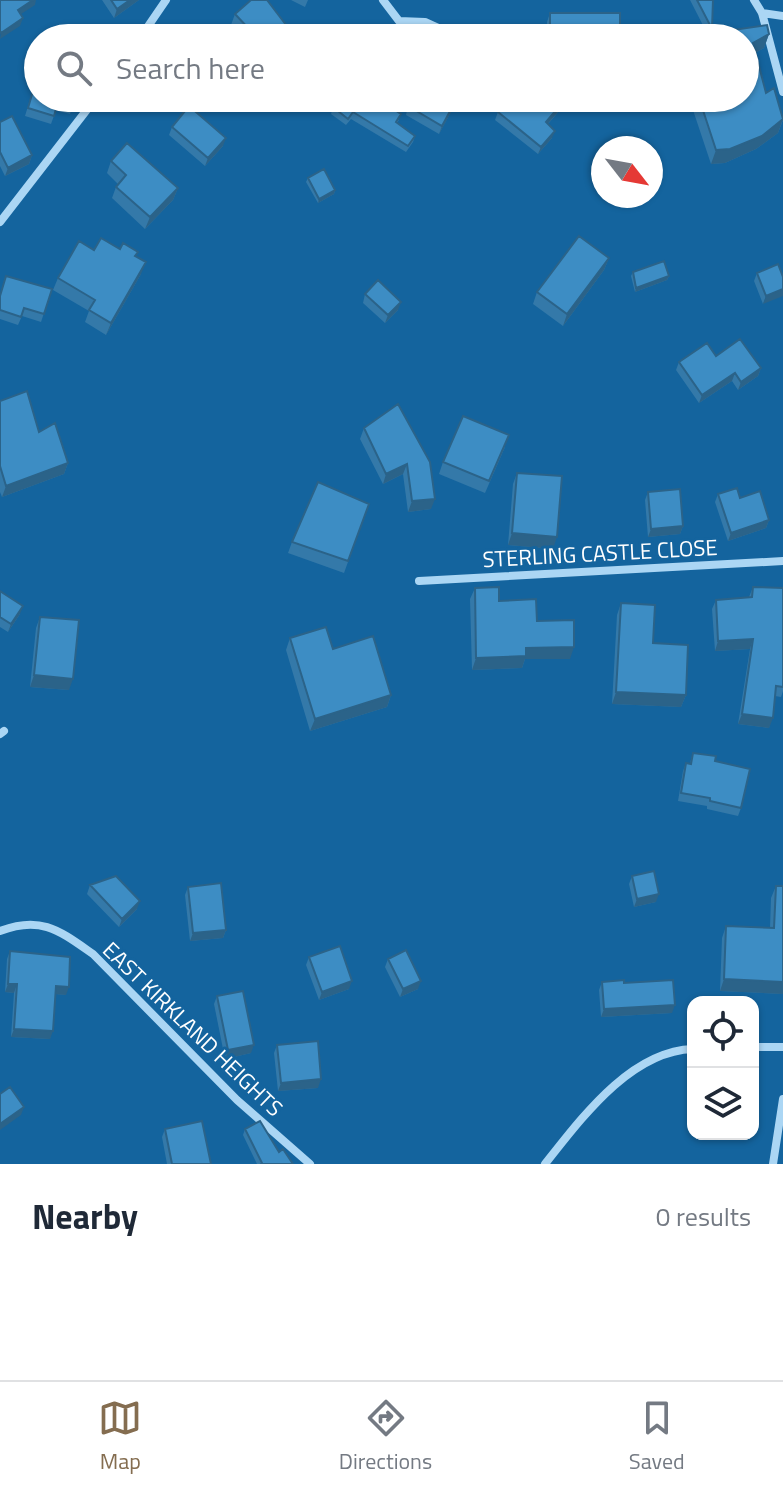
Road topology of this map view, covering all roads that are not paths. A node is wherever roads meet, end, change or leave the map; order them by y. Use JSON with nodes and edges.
{"nodes":[{"id":1,"x":166,"y":0,"type":"edge"},
{"id":2,"x":383,"y":0,"type":"edge"},
{"id":3,"x":754,"y":0,"type":"edge"},
{"id":4,"x":762,"y":13,"type":"junction"},
{"id":5,"x":783,"y":16,"type":"edge"},
{"id":6,"x":150,"y":24,"type":"edge"},
{"id":7,"x":429,"y":24,"type":"edge"},
{"id":8,"x":783,"y":92,"type":"edge"},
{"id":9,"x":85,"y":112,"type":"edge"},
{"id":10,"x":0,"y":222,"type":"edge"},
{"id":11,"x":783,"y":561,"type":"edge"},
{"id":12,"x":419,"y":581,"type":"dead end"},
{"id":13,"x":0,"y":931,"type":"edge"},
{"id":14,"x":759,"y":1047,"type":"edge"},
{"id":15,"x":783,"y":1047,"type":"edge"},
{"id":16,"x":687,"y":1049,"type":"edge"},
{"id":17,"x":783,"y":1099,"type":"edge"},
{"id":18,"x":310,"y":1164,"type":"edge"},
{"id":19,"x":545,"y":1164,"type":"edge"},
{"id":20,"x":773,"y":1164,"type":"edge"}],
"edges":[{"from":1,"to":6,"type":"street"},
{"from":2,"to":7,"type":"street"},
{"from":3,"to":4,"type":"street"},
{"from":4,"to":5,"type":"street"},
{"from":4,"to":8,"type":"street"},
{"from":9,"to":10,"type":"street"},
{"from":11,"to":12,"type":"street","name":"STERLING CASTLE CLOSE"},
{"from":13,"to":18,"type":"street","name":"EAST KIRKLAND HEIGHTS"},
{"from":14,"to":15,"type":"street"},
{"from":16,"to":19,"type":"street"},
{"from":17,"to":20,"type":"street"}]}
